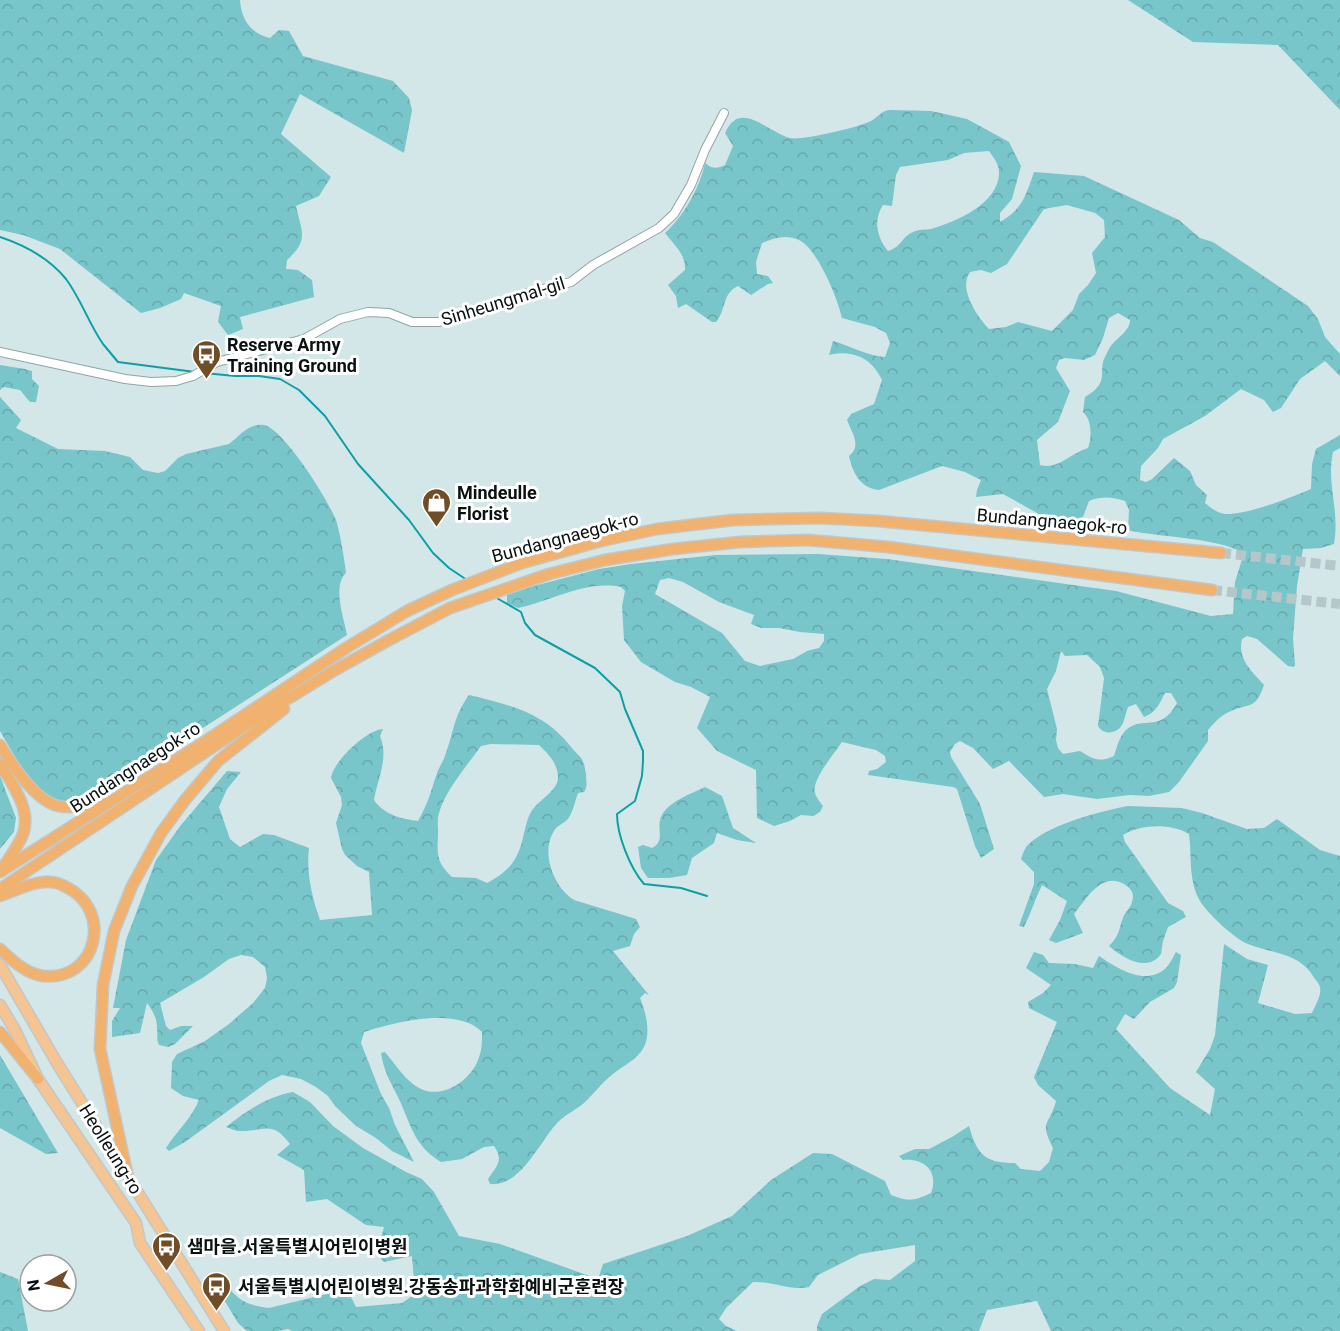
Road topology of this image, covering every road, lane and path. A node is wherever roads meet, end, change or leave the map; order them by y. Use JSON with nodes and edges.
{"nodes":[{"id":1,"x":724,"y":113,"type":"dead end"},
{"id":2,"x":0,"y":352,"type":"edge"},
{"id":3,"x":1221,"y":553,"type":"tunnel mouth"},
{"id":4,"x":1212,"y":590,"type":"tunnel mouth"},
{"id":5,"x":335,"y":670,"type":"junction"},
{"id":6,"x":0,"y":745,"type":"edge"},
{"id":7,"x":0,"y":764,"type":"edge"},
{"id":8,"x":112,"y":800,"type":"junction"},
{"id":9,"x":18,"y":862,"type":"junction"},
{"id":10,"x":0,"y":872,"type":"edge"},
{"id":11,"x":0,"y":889,"type":"edge"},
{"id":12,"x":0,"y":896,"type":"edge"},
{"id":13,"x":0,"y":949,"type":"edge"},
{"id":14,"x":0,"y":965,"type":"edge"},
{"id":15,"x":0,"y":1005,"type":"edge"},
{"id":16,"x":0,"y":1032,"type":"edge"},
{"id":17,"x":38,"y":1079,"type":"junction"},
{"id":18,"x":127,"y":1173,"type":"junction"},
{"id":19,"x":199,"y":1331,"type":"edge"},
{"id":20,"x":224,"y":1331,"type":"edge"}],
"edges":[{"from":1,"to":2,"type":"street","name":"Sinheungmal-gil"},
{"from":3,"to":8,"type":"highway","name":"Bundangnaegok-ro"},
{"from":4,"to":5,"type":"highway","name":"Bundangnaegok-ro"},
{"from":5,"to":9,"type":"highway","name":"Bundangnaegok-ro"},
{"from":5,"to":18,"type":"highway"},
{"from":6,"to":8,"type":"highway"},
{"from":7,"to":9,"type":"highway"},
{"from":8,"to":9,"type":"highway","name":"Bundangnaegok-ro"},
{"from":9,"to":10,"type":"highway"},
{"from":9,"to":11,"type":"highway","name":"Bundangnaegok-ro"},
{"from":12,"to":13,"type":"highway"},
{"from":14,"to":18,"type":"main road","name":"Heolleung-ro"},
{"from":15,"to":17,"type":"main road","name":"Heolleung-ro"},
{"from":16,"to":17,"type":"highway"},
{"from":17,"to":19,"type":"main road","name":"Heolleung-ro"},
{"from":18,"to":20,"type":"main road","name":"Heolleung-ro"}]}
